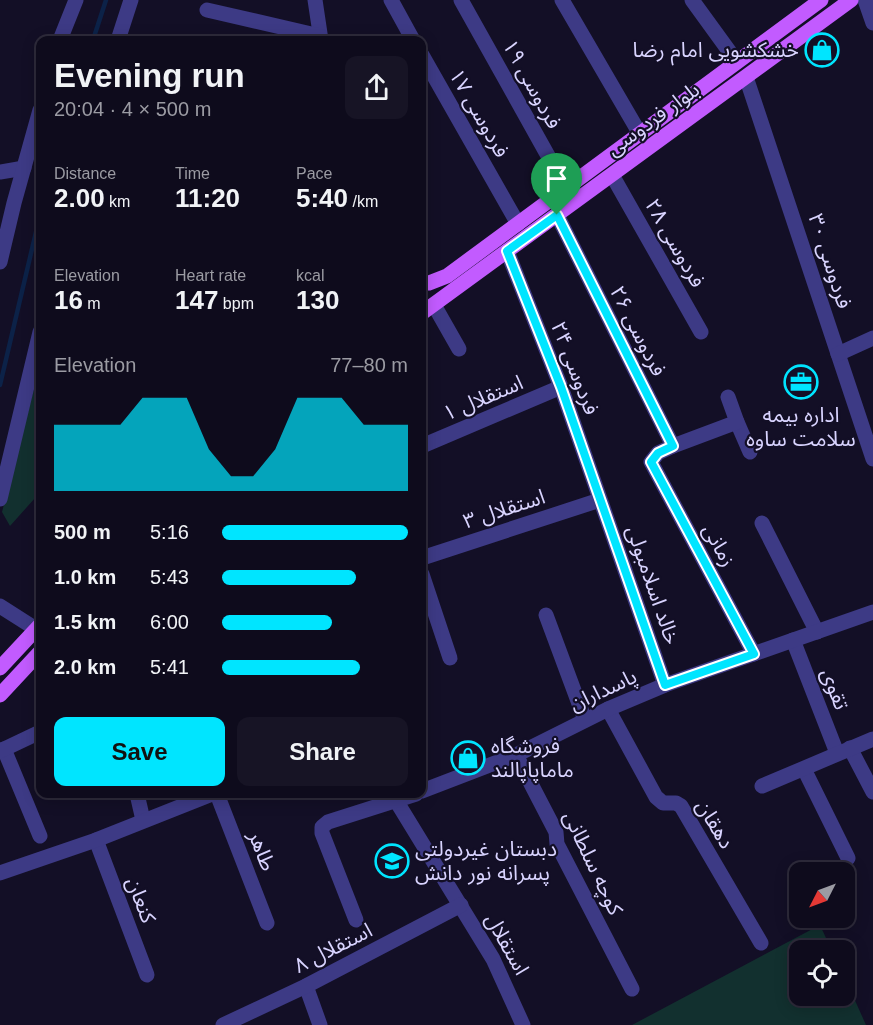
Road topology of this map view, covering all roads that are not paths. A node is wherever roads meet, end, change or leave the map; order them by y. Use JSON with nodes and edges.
{"nodes":[{"id":1,"x":76,"y":0,"type":"edge"},
{"id":2,"x":131,"y":0,"type":"edge"},
{"id":3,"x":315,"y":0,"type":"edge"},
{"id":4,"x":391,"y":0,"type":"edge"},
{"id":5,"x":461,"y":0,"type":"edge"},
{"id":6,"x":562,"y":0,"type":"edge"},
{"id":7,"x":692,"y":0,"type":"edge"},
{"id":8,"x":821,"y":0,"type":"edge"},
{"id":9,"x":851,"y":0,"type":"edge"},
{"id":10,"x":865,"y":0,"type":"edge"},
{"id":11,"x":207,"y":10,"type":"dead end"},
{"id":12,"x":873,"y":23,"type":"edge"},
{"id":13,"x":62,"y":36,"type":"edge"},
{"id":14,"x":119,"y":36,"type":"edge"},
{"id":15,"x":313,"y":36,"type":"edge"},
{"id":16,"x":321,"y":36,"type":"edge"},
{"id":17,"x":412,"y":36,"type":"edge"},
{"id":18,"x":426,"y":62,"type":"edge"},
{"id":19,"x":737,"y":62,"type":"junction"},
{"id":20,"x":746,"y":77,"type":"junction"},
{"id":21,"x":36,"y":124,"type":"edge"},
{"id":22,"x":639,"y":134,"type":"junction"},
{"id":23,"x":24,"y":168,"type":"junction"},
{"id":24,"x":0,"y":172,"type":"edge"},
{"id":25,"x":612,"y":175,"type":"junction"},
{"id":26,"x":566,"y":188,"type":"junction"},
{"id":27,"x":557,"y":215,"type":"junction"},
{"id":28,"x":518,"y":224,"type":"junction"},
{"id":29,"x":507,"y":251,"type":"junction"},
{"id":30,"x":0,"y":262,"type":"edge"},
{"id":31,"x":426,"y":283,"type":"edge"},
{"id":32,"x":428,"y":309,"type":"edge"},
{"id":33,"x":701,"y":332,"type":"dead end"},
{"id":34,"x":873,"y":338,"type":"edge"},
{"id":35,"x":36,"y":349,"type":"edge"},
{"id":36,"x":459,"y":349,"type":"dead end"},
{"id":37,"x":838,"y":354,"type":"junction"},
{"id":38,"x":561,"y":387,"type":"junction"},
{"id":39,"x":728,"y":397,"type":"dead end"},
{"id":40,"x":737,"y":422,"type":"junction"},
{"id":41,"x":426,"y":445,"type":"edge"},
{"id":42,"x":673,"y":446,"type":"junction"},
{"id":43,"x":750,"y":452,"type":"dead end"},
{"id":44,"x":873,"y":459,"type":"edge"},
{"id":45,"x":0,"y":499,"type":"edge"},
{"id":46,"x":600,"y":500,"type":"junction"},
{"id":47,"x":762,"y":523,"type":"dead end"},
{"id":48,"x":426,"y":557,"type":"edge"},
{"id":49,"x":426,"y":586,"type":"edge"},
{"id":50,"x":0,"y":606,"type":"edge"},
{"id":51,"x":873,"y":612,"type":"edge"},
{"id":52,"x":546,"y":615,"type":"dead end"},
{"id":53,"x":36,"y":626,"type":"edge"},
{"id":54,"x":36,"y":629,"type":"edge"},
{"id":55,"x":817,"y":632,"type":"junction"},
{"id":56,"x":794,"y":640,"type":"junction"},
{"id":57,"x":754,"y":654,"type":"junction"},
{"id":58,"x":36,"y":656,"type":"edge"},
{"id":59,"x":450,"y":658,"type":"dead end"},
{"id":60,"x":0,"y":668,"type":"edge"},
{"id":61,"x":665,"y":685,"type":"junction"},
{"id":62,"x":0,"y":695,"type":"edge"},
{"id":63,"x":608,"y":709,"type":"junction"},
{"id":64,"x":585,"y":720,"type":"junction"},
{"id":65,"x":36,"y":734,"type":"edge"},
{"id":66,"x":873,"y":739,"type":"edge"},
{"id":67,"x":2,"y":750,"type":"edge"},
{"id":68,"x":844,"y":751,"type":"junction"},
{"id":69,"x":516,"y":755,"type":"junction"},
{"id":70,"x":804,"y":769,"type":"junction"},
{"id":71,"x":762,"y":786,"type":"dead end"},
{"id":72,"x":426,"y":789,"type":"edge"},
{"id":73,"x":873,"y":792,"type":"edge"},
{"id":74,"x":137,"y":798,"type":"edge"},
{"id":75,"x":201,"y":798,"type":"edge"},
{"id":76,"x":219,"y":798,"type":"edge"},
{"id":77,"x":391,"y":798,"type":"edge"},
{"id":78,"x":395,"y":798,"type":"edge"},
{"id":79,"x":143,"y":820,"type":"junction"},
{"id":80,"x":40,"y":836,"type":"dead end"},
{"id":81,"x":96,"y":840,"type":"junction"},
{"id":82,"x":848,"y":858,"type":"dead end"},
{"id":83,"x":0,"y":873,"type":"edge"},
{"id":84,"x":461,"y":905,"type":"junction"},
{"id":85,"x":356,"y":920,"type":"dead end"},
{"id":86,"x":267,"y":923,"type":"dead end"},
{"id":87,"x":761,"y":943,"type":"dead end"},
{"id":88,"x":147,"y":975,"type":"dead end"},
{"id":89,"x":306,"y":986,"type":"junction"},
{"id":90,"x":632,"y":989,"type":"dead end"},
{"id":91,"x":223,"y":1025,"type":"edge"},
{"id":92,"x":320,"y":1025,"type":"edge"},
{"id":93,"x":524,"y":1025,"type":"edge"}],
"edges":[{"from":1,"to":13,"type":"street"},
{"from":2,"to":14,"type":"street"},
{"from":3,"to":16,"type":"street"},
{"from":4,"to":17,"type":"street"},
{"from":5,"to":26,"type":"street","name":"فردوسی ۱۹"},
{"from":6,"to":22,"type":"street"},
{"from":7,"to":19,"type":"street"},
{"from":8,"to":19,"type":"main road","name":"بلوار فردوسی"},
{"from":9,"to":20,"type":"main road","name":"بلوار فردوسی"},
{"from":10,"to":12,"type":"street"},
{"from":11,"to":15,"type":"street"},
{"from":18,"to":28,"type":"street","name":"فردوسی ۱۷"},
{"from":19,"to":22,"type":"main road","name":"بلوار فردوسی"},
{"from":20,"to":25,"type":"main road","name":"بلوار فردوسی"},
{"from":20,"to":37,"type":"street","name":"فردوسی ۳۰"},
{"from":21,"to":23,"type":"street"},
{"from":22,"to":26,"type":"main road","name":"بلوار فردوسی"},
{"from":23,"to":24,"type":"street"},
{"from":23,"to":30,"type":"street"},
{"from":25,"to":27,"type":"main road","name":"بلوار فردوسی"},
{"from":25,"to":33,"type":"street","name":"فردوسی ۲۸"},
{"from":26,"to":28,"type":"main road","name":"بلوار فردوسی"},
{"from":27,"to":29,"type":"main road","name":"بلوار فردوسی"},
{"from":27,"to":42,"type":"street","name":"فردوسی ۲۶"},
{"from":28,"to":31,"type":"main road","name":"بلوار فردوسی"},
{"from":29,"to":32,"type":"main road","name":"بلوار فردوسی"},
{"from":29,"to":38,"type":"street","name":"فردوسی ۲۴"},
{"from":32,"to":36,"type":"street"},
{"from":34,"to":37,"type":"street"},
{"from":35,"to":45,"type":"street"},
{"from":37,"to":44,"type":"street","name":"فردوسی ۳۰"},
{"from":38,"to":41,"type":"street","name":"استقلال ۱"},
{"from":38,"to":46,"type":"street","name":"فردوسی ۲۴"},
{"from":39,"to":40,"type":"street"},
{"from":40,"to":42,"type":"street"},
{"from":40,"to":43,"type":"street"},
{"from":42,"to":57,"type":"street","name":"زمانی"},
{"from":46,"to":48,"type":"street","name":"استقلال ۳"},
{"from":46,"to":61,"type":"street","name":"خالد اسلامبولی"},
{"from":47,"to":55,"type":"street"},
{"from":49,"to":59,"type":"street"},
{"from":50,"to":53,"type":"street"},
{"from":51,"to":55,"type":"street","name":"پاسداران"},
{"from":52,"to":64,"type":"street"},
{"from":54,"to":60,"type":"main road"},
{"from":55,"to":56,"type":"street","name":"پاسداران"},
{"from":56,"to":57,"type":"street","name":"پاسداران"},
{"from":56,"to":68,"type":"street","name":"تقوی"},
{"from":57,"to":61,"type":"street","name":"پاسداران"},
{"from":58,"to":62,"type":"main road"},
{"from":61,"to":63,"type":"street","name":"پاسداران"},
{"from":63,"to":64,"type":"street","name":"پاسداران"},
{"from":63,"to":87,"type":"street","name":"دهقان"},
{"from":64,"to":69,"type":"street","name":"پاسداران"},
{"from":65,"to":67,"type":"street"},
{"from":66,"to":68,"type":"street"},
{"from":67,"to":80,"type":"street"},
{"from":68,"to":70,"type":"street"},
{"from":68,"to":73,"type":"street","name":"تقوی"},
{"from":69,"to":72,"type":"street","name":"پاسداران"},
{"from":69,"to":90,"type":"street","name":"کوچه سلطانی"},
{"from":70,"to":71,"type":"street"},
{"from":70,"to":82,"type":"street"},
{"from":74,"to":79,"type":"street"},
{"from":75,"to":79,"type":"street"},
{"from":76,"to":86,"type":"street","name":"طاهر"},
{"from":77,"to":85,"type":"street"},
{"from":78,"to":84,"type":"street","name":"استقلال"},
{"from":79,"to":81,"type":"street"},
{"from":81,"to":83,"type":"street"},
{"from":81,"to":88,"type":"street","name":"کنعان"},
{"from":84,"to":89,"type":"street","name":"استقلال ۸"},
{"from":84,"to":93,"type":"street","name":"استقلال"},
{"from":89,"to":91,"type":"street","name":"استقلال ۸"},
{"from":89,"to":92,"type":"street"}]}
